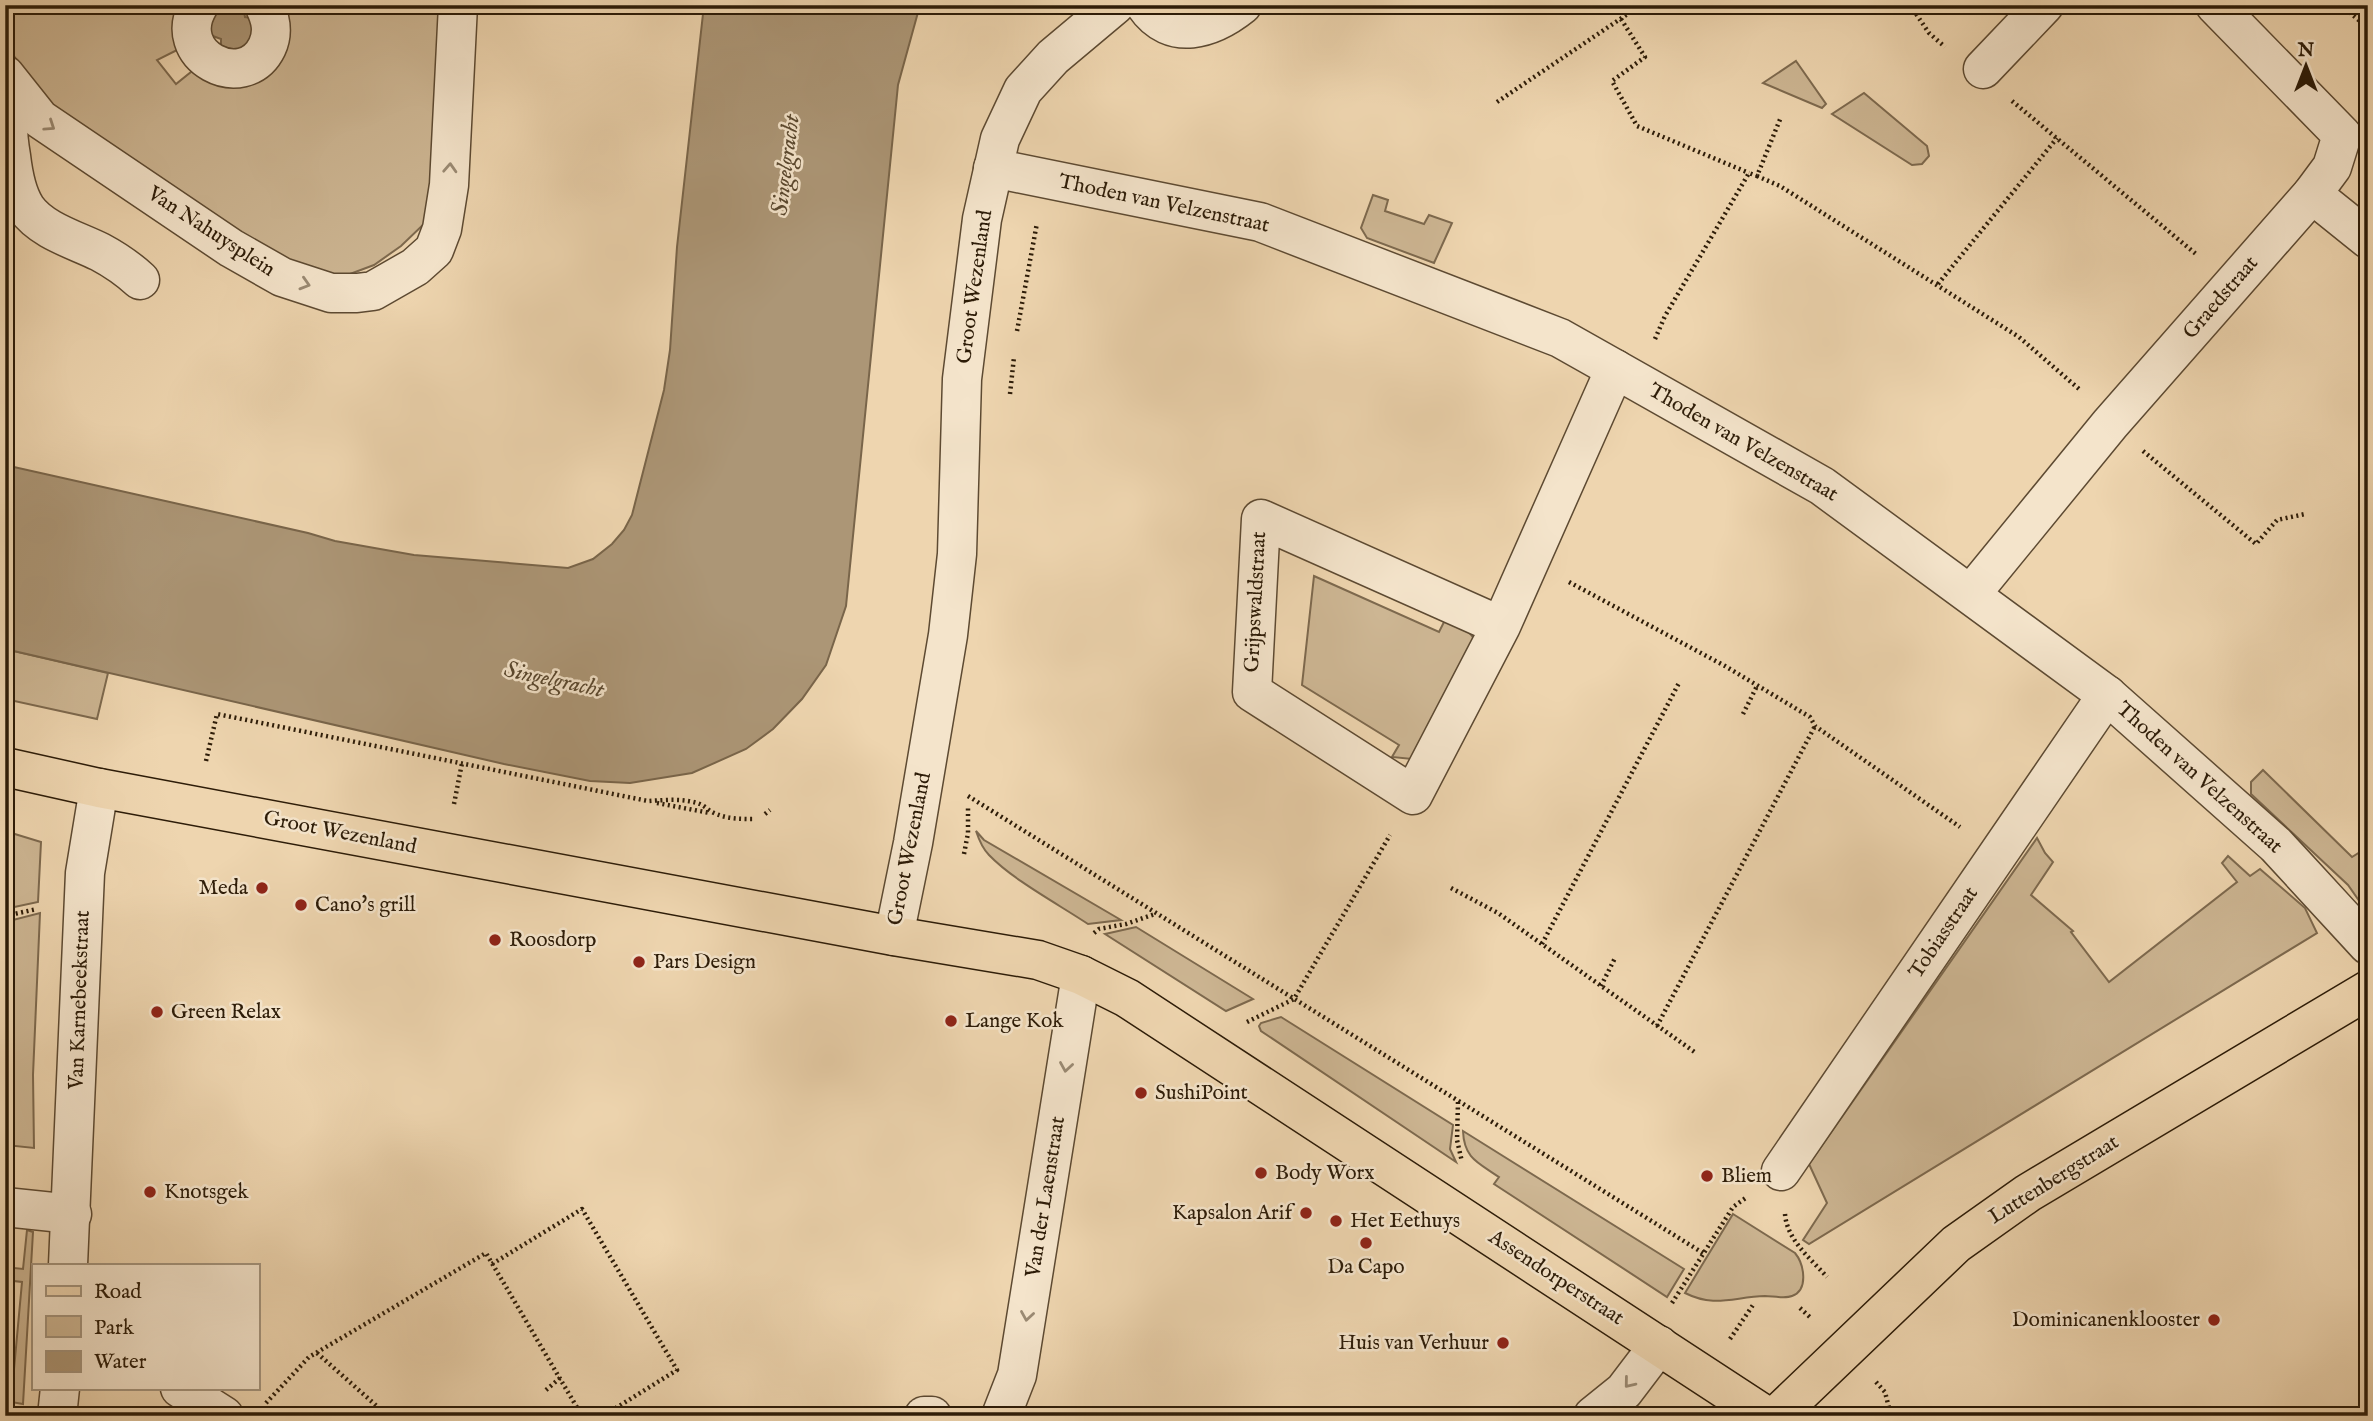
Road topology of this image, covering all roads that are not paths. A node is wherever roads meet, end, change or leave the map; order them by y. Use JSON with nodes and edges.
{"nodes":[{"id":1,"x":199,"y":5,"type":"edge"},
{"id":2,"x":264,"y":5,"type":"edge"},
{"id":3,"x":458,"y":5,"type":"edge"},
{"id":4,"x":1115,"y":5,"type":"edge"},
{"id":5,"x":1145,"y":5,"type":"edge"},
{"id":6,"x":1242,"y":5,"type":"edge"},
{"id":7,"x":2044,"y":5,"type":"edge"},
{"id":8,"x":2215,"y":5,"type":"edge"},
{"id":9,"x":1983,"y":69,"type":"dead end"},
{"id":10,"x":9,"y":81,"type":"edge"},
{"id":11,"x":993,"y":168,"type":"junction"},
{"id":12,"x":2312,"y":194,"type":"junction"},
{"id":13,"x":2368,"y":239,"type":"edge"},
{"id":14,"x":140,"y":280,"type":"dead end"},
{"id":15,"x":1625,"y":375,"type":"junction"},
{"id":16,"x":1971,"y":594,"type":"junction"},
{"id":17,"x":1501,"y":626,"type":"junction"},
{"id":18,"x":2107,"y":695,"type":"junction"},
{"id":19,"x":5,"y":767,"type":"edge"},
{"id":20,"x":99,"y":788,"type":"junction"},
{"id":21,"x":894,"y":936,"type":"junction"},
{"id":22,"x":2368,"y":945,"type":"edge"},
{"id":23,"x":1081,"y":975,"type":"junction"},
{"id":24,"x":2368,"y":990,"type":"edge"},
{"id":25,"x":1782,"y":1171,"type":"road end"},
{"id":26,"x":5,"y":1207,"type":"edge"},
{"id":27,"x":72,"y":1214,"type":"junction"},
{"id":28,"x":68,"y":1264,"type":"edge"},
{"id":29,"x":1659,"y":1345,"type":"junction"},
{"id":30,"x":60,"y":1390,"type":"edge"},
{"id":31,"x":183,"y":1390,"type":"edge"},
{"id":32,"x":57,"y":1416,"type":"edge"},
{"id":33,"x":224,"y":1416,"type":"edge"},
{"id":34,"x":925,"y":1416,"type":"edge"},
{"id":35,"x":932,"y":1416,"type":"edge"},
{"id":36,"x":1001,"y":1416,"type":"edge"},
{"id":37,"x":1593,"y":1416,"type":"edge"},
{"id":38,"x":1766,"y":1416,"type":"edge"},
{"id":39,"x":1776,"y":1416,"type":"edge"}],
"edges":[{"from":1,"to":2,"type":"street"},
{"from":10,"to":3,"type":"street","name":"Van Nahuysplein","one_way":true},
{"from":4,"to":11,"type":"street","name":"Groot Wezenland"},
{"from":5,"to":6,"type":"street"},
{"from":7,"to":9,"type":"street"},
{"from":8,"to":12,"type":"street","name":"Graedstraat"},
{"from":10,"to":14,"type":"street","name":"Van Nahuysplein"},
{"from":11,"to":15,"type":"street","name":"Thoden van Velzenstraat"},
{"from":11,"to":21,"type":"street","name":"Groot Wezenland"},
{"from":12,"to":13,"type":"street"},
{"from":12,"to":16,"type":"street","name":"Graedstraat"},
{"from":15,"to":16,"type":"street","name":"Thoden van Velzenstraat"},
{"from":15,"to":17,"type":"street"},
{"from":16,"to":18,"type":"street","name":"Thoden van Velzenstraat"},
{"from":17,"to":17,"type":"street","name":"Grijpswaldstraat"},
{"from":18,"to":22,"type":"street","name":"Thoden van Velzenstraat"},
{"from":18,"to":25,"type":"street","name":"Tobiasstraat"},
{"from":19,"to":20,"type":"main road","name":"Groot Wezenland"},
{"from":20,"to":21,"type":"main road","name":"Groot Wezenland"},
{"from":20,"to":27,"type":"street","name":"Van Karnebeekstraat"},
{"from":21,"to":23,"type":"main road","name":"Assendorperstraat"},
{"from":23,"to":29,"type":"main road","name":"Assendorperstraat"},
{"from":23,"to":36,"type":"street","name":"Van der Laenstraat","one_way":true},
{"from":24,"to":39,"type":"main road","name":"Luttenbergstraat"},
{"from":26,"to":27,"type":"street"},
{"from":27,"to":28,"type":"street","name":"Van Karnebeekstraat"},
{"from":29,"to":37,"type":"street","one_way":true},
{"from":29,"to":38,"type":"main road","name":"Assendorperstraat"},
{"from":30,"to":32,"type":"street"},
{"from":31,"to":33,"type":"street"},
{"from":34,"to":35,"type":"street"}]}
